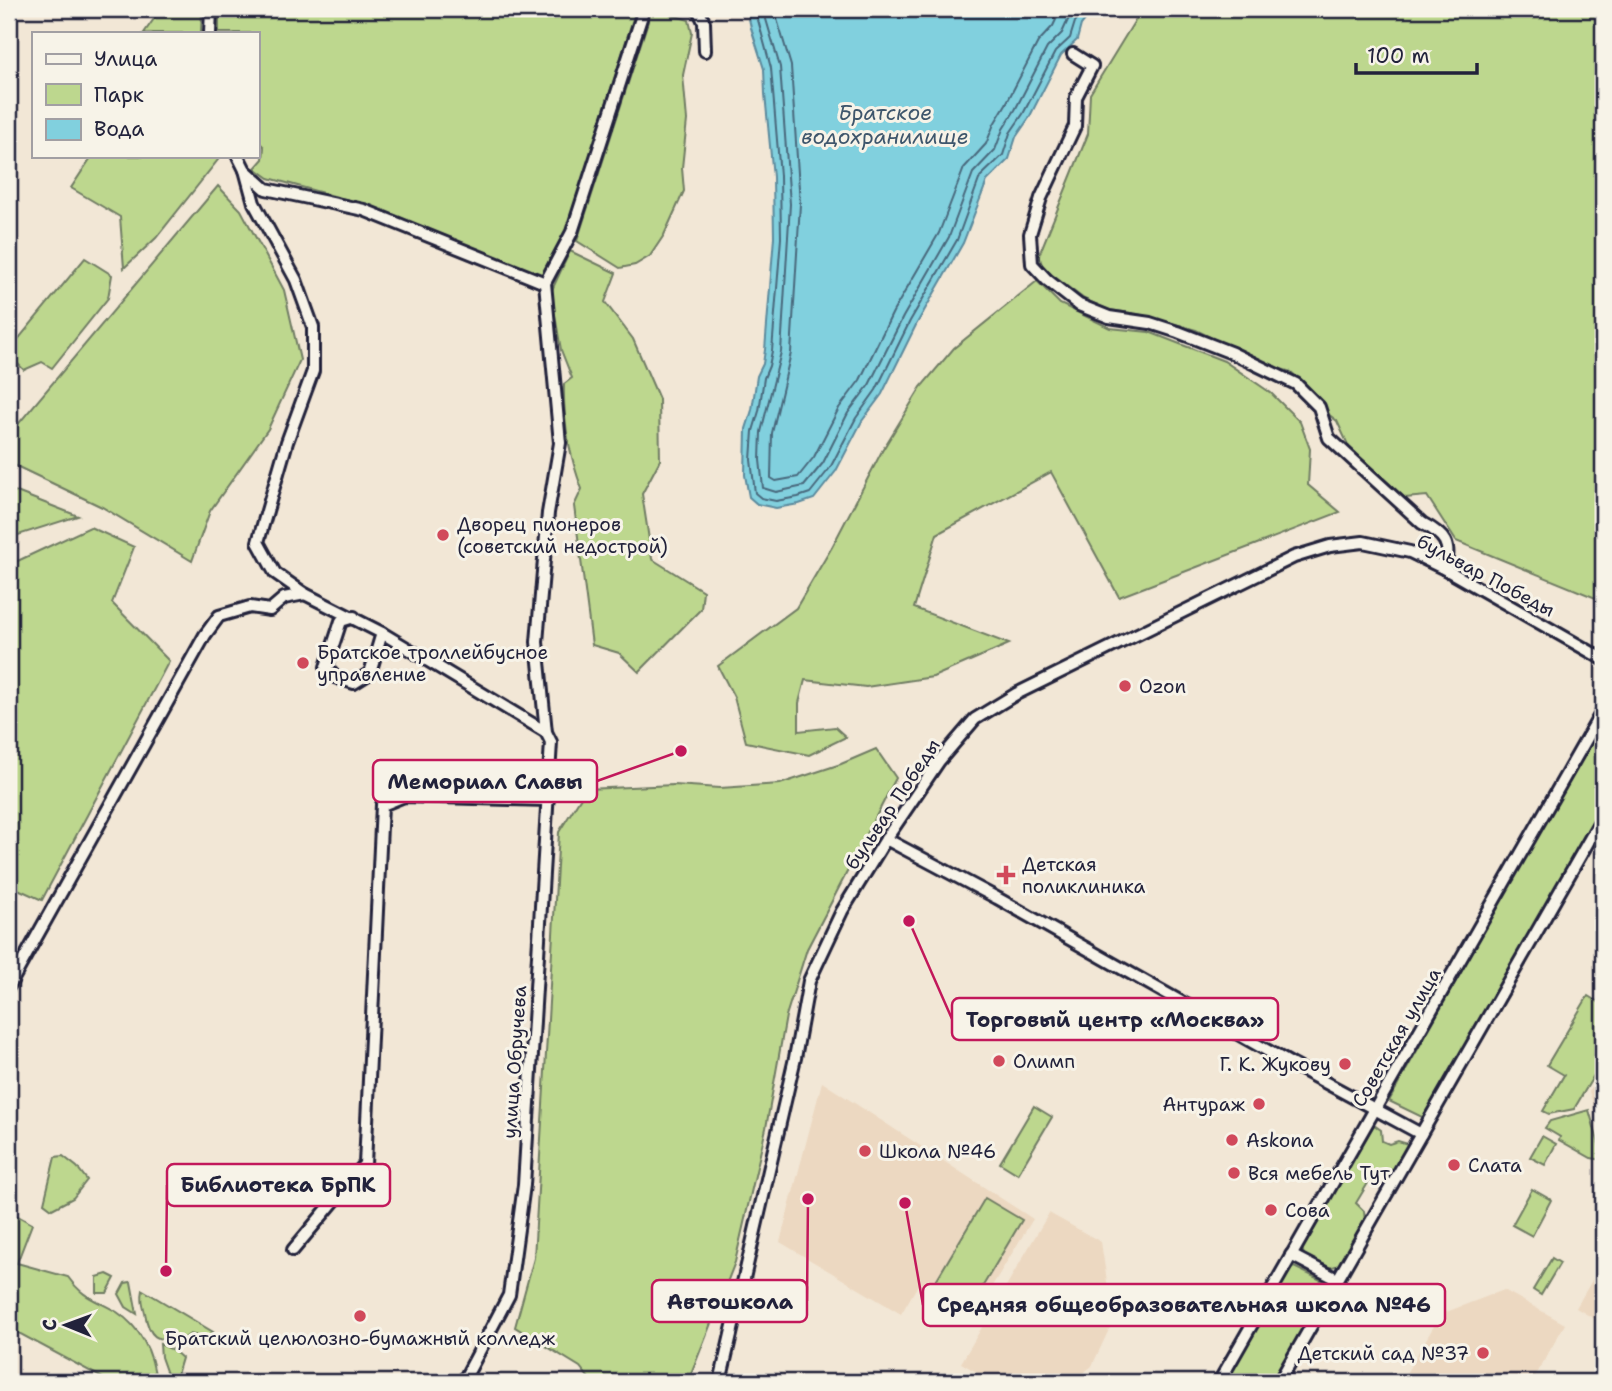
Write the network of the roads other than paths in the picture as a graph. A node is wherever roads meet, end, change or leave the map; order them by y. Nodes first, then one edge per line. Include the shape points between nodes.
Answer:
1 (211, 9) edge
2 (644, 9) edge
3 (698, 9) edge
4 (210, 32) edge
5 (705, 51) dead end
6 (1073, 54) dead end
7 (239, 158) edge
8 (245, 170) junction
9 (545, 283) junction
10 (1446, 569) junction
11 (305, 594) junction
12 (354, 617) junction
13 (382, 633) junction
14 (1603, 659) edge
15 (1603, 710) edge
16 (1599, 727) edge
17 (546, 732) junction
18 (548, 800) junction
19 (1603, 816) edge
20 (886, 839) junction
21 (9, 986) edge
22 (1375, 1110) junction
23 (1421, 1134) junction
24 (293, 1250) dead end
25 (1291, 1255) junction
26 (1337, 1279) junction
27 (463, 1382) edge
28 (720, 1382) edge
29 (1219, 1382) edge
30 (1279, 1382) edge

1 - 4 street
2 - 9 street via 572,232
3 - 5 street via 704,22
6 - 10 street via 1091,66 1076,97 1075,126 1041,198 1030,234 1032,264 1079,305 1109,317 1178,332 1296,384 1319,407 1329,438 1422,523 1436,530 1448,545
7 - 8 street
8 - 9 street via 266,189 364,210
8 - 11 street via 254,203 296,280 313,327 313,371 258,542 275,573
9 - 17 street, улица Обручева via 560,443 548,513 537,642
10 - 14 street, бульвар Победы
10 - 20 street, бульвар Победы via 1410,552 1363,542 1330,546 1284,562 1016,694 975,719 939,761
11 - 12 street
11 - 21 street via 284,598 270,610 250,607 219,616
12 - 13 street
12 - 13 street via 341,621 332,645 326,667 335,677 354,683 370,673
13 - 17 street
15 - 16 street, Советская улица
16 - 22 street, Советская улица
17 - 18 street, улица Обручева via 551,742
18 - 24 street via 404,796 382,805 365,1164
18 - 27 street, улица Обручева via 524,1185 509,1296
19 - 23 street
20 - 22 street
20 - 28 street, бульвар Победы via 842,911 809,981
22 - 23 street
22 - 25 street, Советская улица
23 - 26 street
25 - 26 street
25 - 29 street, Советская улица
26 - 30 street

